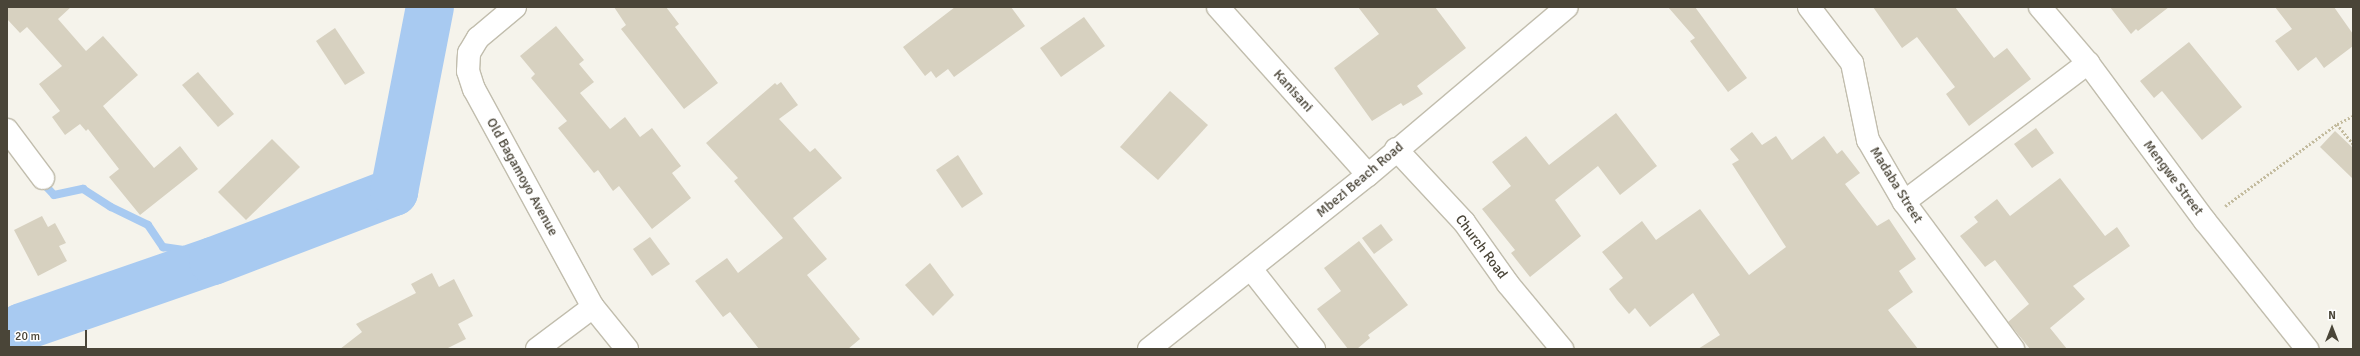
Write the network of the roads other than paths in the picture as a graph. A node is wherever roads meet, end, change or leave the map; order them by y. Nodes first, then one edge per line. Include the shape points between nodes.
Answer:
1 (515, 7) edge
2 (1218, 7) edge
3 (1567, 7) edge
4 (1809, 7) edge
5 (2040, 7) edge
6 (2088, 63) junction
7 (7, 130) edge
8 (1396, 149) junction
9 (1368, 175) junction
10 (43, 178) dead end
11 (1904, 202) junction
12 (1251, 269) junction
13 (593, 307) junction
14 (537, 349) edge
15 (627, 349) edge
16 (1149, 349) edge
17 (1314, 349) edge
18 (1562, 349) edge
19 (2013, 349) edge
20 (2307, 349) edge

1 - 13 street, Old Bagamoyo Avenue via 478,38 469,53 468,71 474,89
2 - 9 street, Kanisani
3 - 8 street, Mbezi Beach Road
4 - 11 street, Madaba Street via 1852,63 1868,140
5 - 6 street, Mengwe Street
6 - 11 street
6 - 20 street, Mengwe Street via 2205,221
7 - 10 street
8 - 9 street, Mbezi Beach Road
8 - 18 street, Church Road via 1464,222 1508,284
9 - 12 street, Mbezi Beach Road
11 - 19 street, Madaba Street
12 - 16 street, Mbezi Beach Road
12 - 17 street
13 - 14 street
13 - 15 street, Old Bagamoyo Avenue

